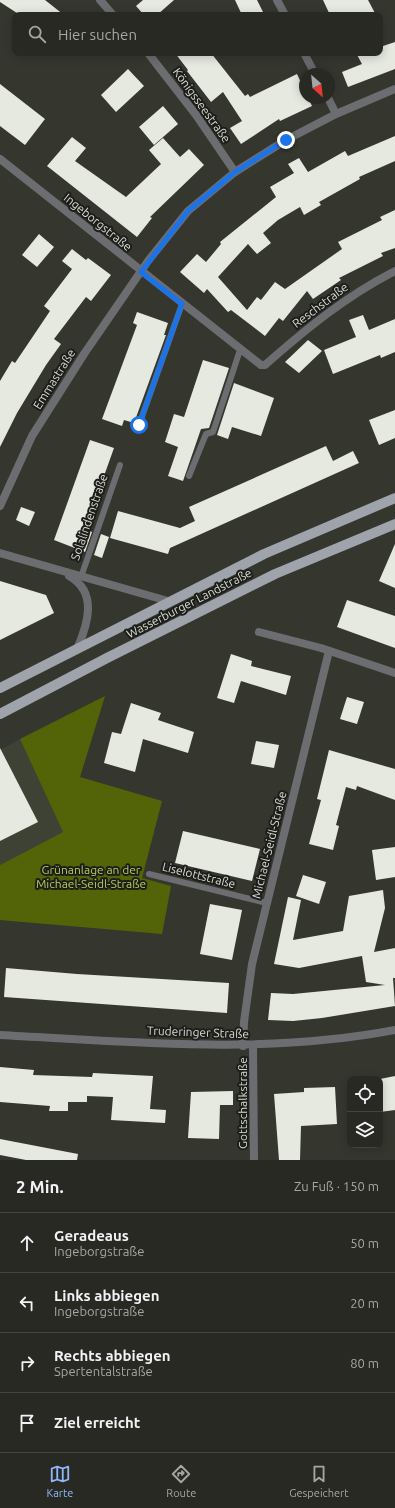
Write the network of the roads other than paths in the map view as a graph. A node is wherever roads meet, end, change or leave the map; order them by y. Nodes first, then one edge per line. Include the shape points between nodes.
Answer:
1 (100, 0) edge
2 (277, 0) edge
3 (110, 12) edge
4 (283, 12) edge
5 (150, 56) edge
6 (306, 56) edge
7 (312, 68) edge
8 (395, 89) edge
9 (331, 104) edge
10 (336, 114) junction
11 (0, 159) edge
12 (235, 172) junction
13 (395, 271) edge
14 (141, 272) junction
15 (182, 304) junction
16 (240, 350) junction
17 (265, 365) joint
18 (139, 425) dead end
19 (120, 465) dead end
20 (189, 476) dead end
21 (395, 498) edge
22 (0, 506) edge
23 (395, 524) edge
24 (0, 553) edge
25 (59, 571) junction
26 (81, 577) junction
27 (168, 601) junction
28 (259, 632) dead end
29 (77, 649) junction
30 (329, 651) junction
31 (395, 673) edge
32 (0, 688) edge
33 (0, 714) edge
34 (149, 874) dead end
35 (267, 903) junction
36 (395, 1030) edge
37 (0, 1035) edge
38 (243, 1046) junction
39 (253, 1046) junction
40 (254, 1160) edge

1 - 3 street
2 - 4 street
5 - 12 street, Königsseestraße via 196,115
6 - 7 street
8 - 10 street, Emmastraße
9 - 10 street
10 - 12 street, Emmastraße via 286,140
11 - 14 street, Ingeborgstraße
12 - 14 street, Emmastraße via 188,211
13 - 17 street, Reschstraße via 333,308
14 - 15 street, Ingeborgstraße
14 - 22 street, Emmastraße via 84,354 32,436
15 - 16 street, Ingeborgstraße
15 - 18 lane
16 - 17 street, Ingeborgstraße via 261,366
16 - 20 lane via 213,432 206,434
19 - 26 lane, Solalindenstraße
21 - 27 main road, Wasserburger Landstraße via 264,554
23 - 33 main road, Wasserburger Landstraße via 275,574
24 - 25 street, Solalindenstraße
25 - 26 street, Solalindenstraße
25 - 29 street, Solalindenstraße via 74,579 88,599 88,616
26 - 27 street, Solalindenstraße
27 - 29 main road, Wasserburger Landstraße
28 - 30 street
29 - 32 main road, Wasserburger Landstraße
30 - 31 street
30 - 35 street, Michael-Seidl-Straße
34 - 35 lane, Liselottstraße
35 - 38 street, Michael-Seidl-Straße via 252,964
36 - 39 street, Truderinger Straße via 318,1041
37 - 38 street, Truderinger Straße
38 - 39 street, Truderinger Straße
39 - 40 street, Gottschalkstraße

